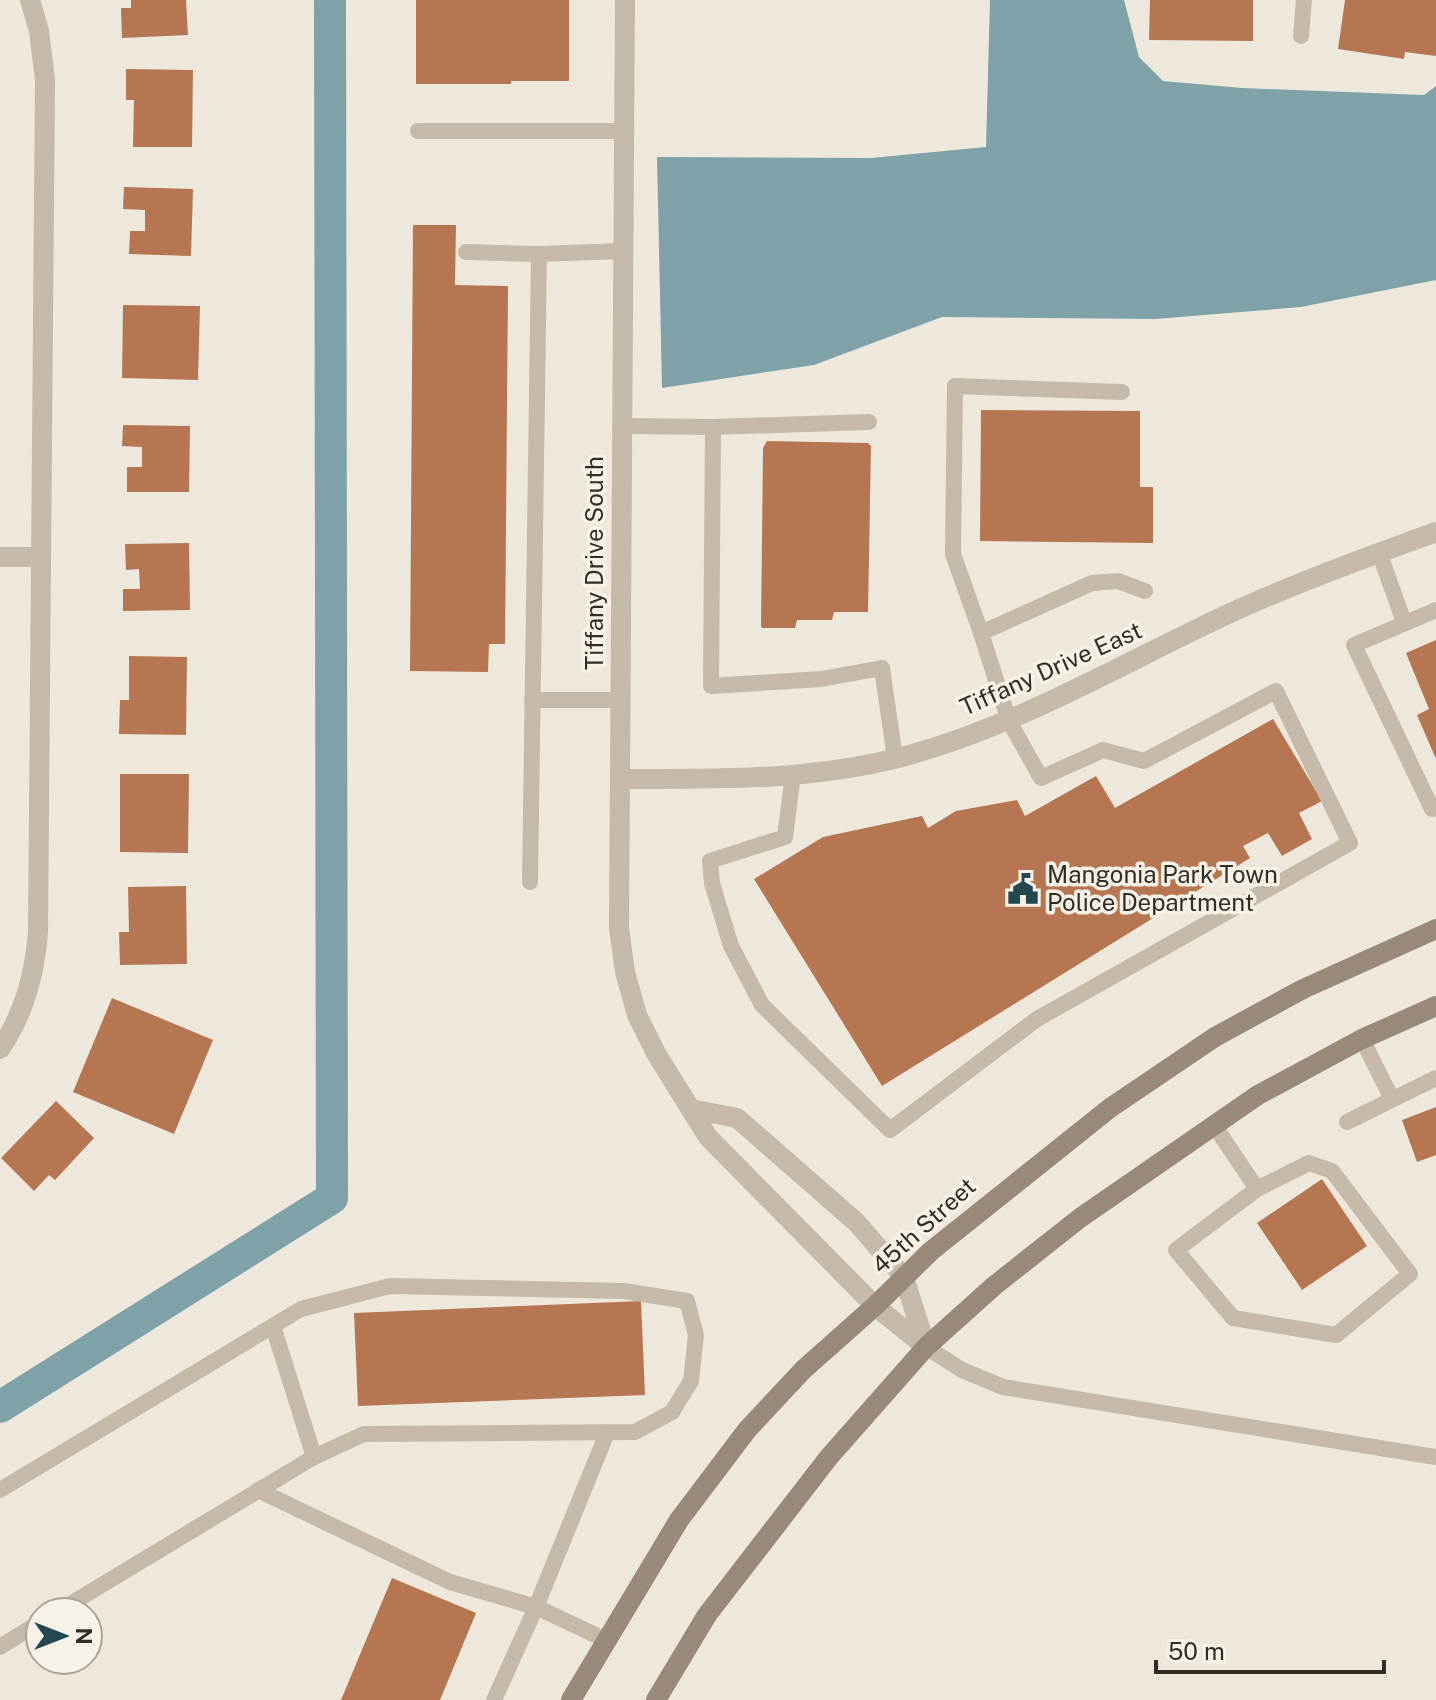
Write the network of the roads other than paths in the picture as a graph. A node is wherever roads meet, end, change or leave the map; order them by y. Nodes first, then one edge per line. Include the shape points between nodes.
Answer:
1 (30, 0) edge
2 (625, 0) edge
3 (1304, 0) edge
4 (1301, 36) dead end
5 (418, 131) dead end
6 (624, 131) junction
7 (623, 251) junction
8 (466, 252) dead end
9 (539, 254) junction
10 (1122, 392) dead end
11 (869, 422) dead end
12 (622, 426) junction
13 (713, 427) junction
14 (1436, 532) edge
15 (1379, 552) junction
16 (0, 557) edge
17 (41, 557) junction
18 (1145, 591) dead end
19 (1436, 610) edge
20 (1404, 622) junction
21 (981, 633) junction
22 (532, 700) junction
23 (620, 700) junction
24 (1009, 721) junction
25 (895, 758) junction
26 (793, 775) junction
27 (620, 779) junction
28 (1436, 808) edge
29 (530, 882) dead end
30 (1436, 929) edge
31 (1436, 1006) edge
32 (1362, 1039) junction
33 (0, 1049) edge
34 (1436, 1078) edge
35 (1392, 1099) junction
36 (691, 1109) junction
37 (1347, 1122) dead end
38 (1214, 1125) junction
39 (1257, 1189) junction
40 (904, 1277) junction
41 (875, 1306) junction
42 (273, 1326) junction
43 (926, 1347) junction
44 (607, 1433) junction
45 (314, 1457) junction
46 (1436, 1457) edge
47 (0, 1490) edge
48 (258, 1490) junction
49 (83, 1596) edge
50 (536, 1607) junction
51 (24, 1632) edge
52 (606, 1640) junction
53 (0, 1647) edge
54 (494, 1700) edge
55 (571, 1700) edge
56 (656, 1700) edge

1 - 17 street via 45,80
2 - 6 street, Tiffany Drive South
3 - 4 lane
5 - 6 lane
6 - 7 street, Tiffany Drive South
7 - 9 lane
7 - 12 street, Tiffany Drive South
8 - 9 lane
9 - 22 lane
10 - 21 lane via 955,386 953,554
11 - 13 lane
12 - 13 lane
12 - 23 street, Tiffany Drive South
13 - 25 lane via 711,686 821,679 882,668
14 - 15 street, Tiffany Drive East
15 - 20 lane
15 - 24 street, Tiffany Drive East via 1238,610
16 - 17 street
17 - 33 street via 36,956 25,1002
18 - 21 lane via 1118,581 1092,583
19 - 20 lane
20 - 28 lane via 1354,645 1432,809
21 - 24 lane
22 - 23 lane
22 - 29 lane
23 - 27 street, Tiffany Drive South
24 - 25 street, Tiffany Drive East
24 - 26 lane via 1041,778 1103,750 1144,761 1276,691 1350,843 1037,1019 890,1130 762,1005 731,946 712,883 710,861 785,837
25 - 26 street, Tiffany Drive East
26 - 27 street, Tiffany Drive East
27 - 36 street, Tiffany Drive South via 619,928 625,972 646,1035
30 - 40 main road, 45th Street via 1303,989 1215,1037 1110,1108
31 - 32 main road
32 - 35 lane
32 - 38 main road
34 - 35 lane
35 - 37 lane
36 - 40 street via 737,1118 856,1222
36 - 41 street, Tiffany Drive South via 708,1137
38 - 39 lane
38 - 43 main road via 1080,1218
39 - 39 lane via 1176,1250 1233,1318 1336,1335 1410,1274 1332,1171 1309,1163
40 - 41 main road, 45th Street
40 - 43 street
41 - 43 street, Tiffany Drive South
41 - 52 main road, 45th Street via 804,1369 747,1430 679,1520
42 - 44 lane via 301,1309 390,1286 624,1291 687,1301 696,1335 691,1381 672,1412 635,1432
42 - 45 lane
42 - 47 lane
43 - 46 lane via 1003,1387
43 - 56 main road via 766,1537 707,1615
44 - 45 lane via 364,1434
44 - 50 lane
45 - 48 lane
48 - 49 lane
48 - 50 lane via 450,1582
50 - 52 lane
50 - 54 lane
51 - 53 lane
52 - 55 main road, 45th Street

